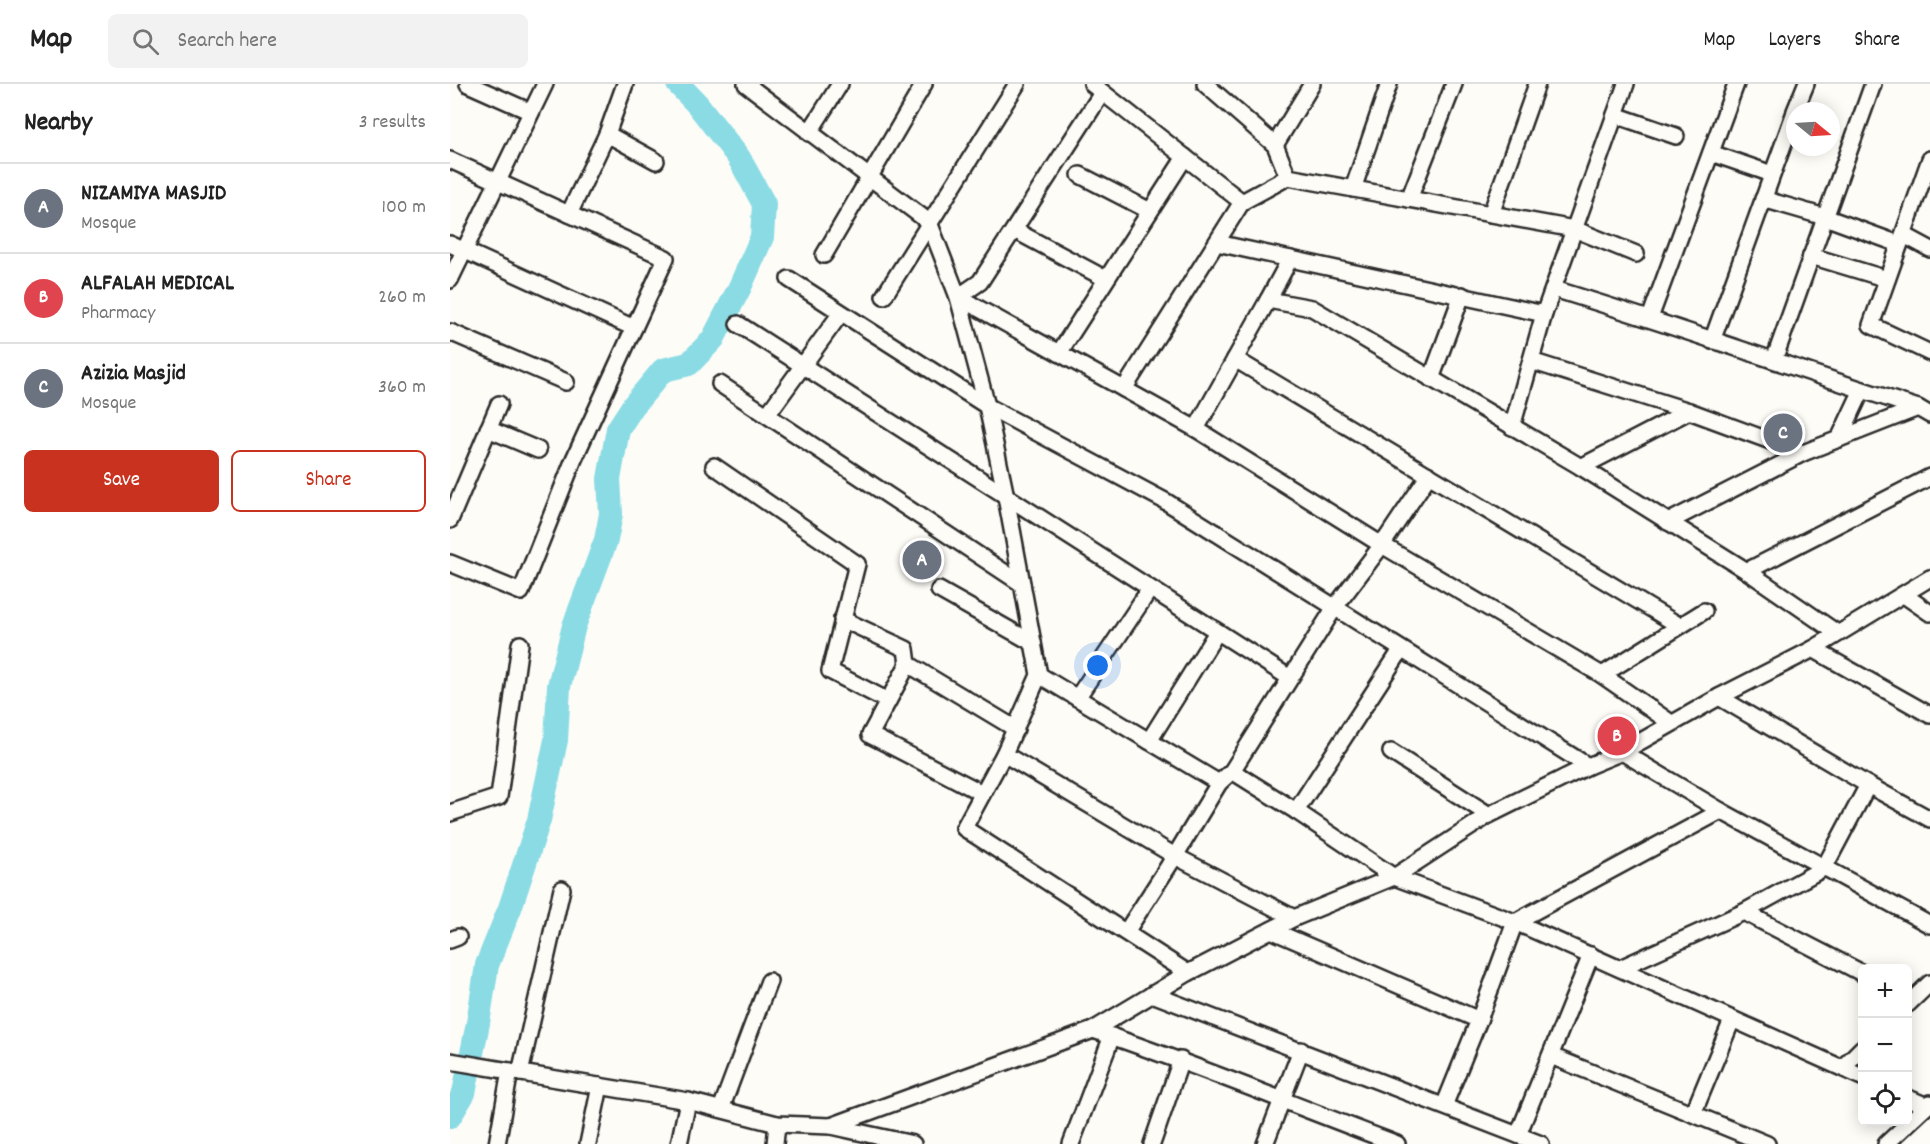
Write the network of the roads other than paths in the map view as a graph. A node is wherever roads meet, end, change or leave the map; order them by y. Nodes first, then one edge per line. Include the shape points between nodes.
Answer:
1 (468, 84) edge
2 (544, 84) edge
3 (625, 84) edge
4 (840, 84) edge
5 (924, 84) edge
6 (1017, 84) edge
7 (1205, 84) edge
8 (1312, 84) edge
9 (1389, 84) edge
10 (1454, 84) edge
11 (1537, 84) edge
12 (1626, 84) edge
13 (1736, 84) edge
14 (1806, 84) edge
15 (1873, 84) edge
16 (753, 87) edge
17 (1097, 88) edge
18 (1799, 102) edge
19 (531, 112) junction
20 (1615, 115) junction
21 (809, 133) junction
22 (607, 134) junction
23 (1676, 136) dead end
24 (1786, 136) edge
25 (1275, 145) junction
26 (1711, 153) junction
27 (1185, 157) junction
28 (1930, 159) edge
29 (450, 160) edge
30 (656, 161) dead end
31 (1772, 174) junction
32 (1080, 175) dead end
33 (868, 177) junction
34 (1288, 177) junction
35 (496, 181) junction
36 (1353, 189) junction
37 (1409, 199) junction
38 (1763, 199) junction
39 (1242, 201) junction
40 (1150, 212) junction
41 (569, 214) junction
42 (1491, 214) junction
43 (1825, 217) junction
44 (929, 222) junction
45 (1574, 229) junction
46 (1014, 230) junction
47 (1901, 240) junction
48 (1217, 243) junction
49 (457, 246) edge
50 (1930, 249) edge
51 (1636, 254) dead end
52 (824, 255) dead end
53 (1811, 256) junction
54 (1290, 259) junction
55 (789, 279) dead end
56 (1106, 279) junction
57 (1887, 279) junction
58 (450, 280) edge
59 (1554, 289) junction
60 (1462, 295) junction
61 (884, 296) dead end
62 (958, 297) junction
63 (1268, 300) junction
64 (841, 313) junction
65 (1544, 314) junction
66 (1650, 318) junction
67 (738, 324) dead end
68 (634, 328) junction
69 (450, 332) edge
70 (1712, 341) junction
71 (1059, 353) junction
72 (1930, 353) edge
73 (1235, 359) junction
74 (1531, 360) junction
75 (1774, 360) junction
76 (803, 366) junction
77 (1431, 379) junction
78 (566, 382) dead end
79 (720, 384) dead end
80 (1124, 389) junction
81 (1862, 390) junction
82 (499, 404) dead end
83 (987, 406) junction
84 (1689, 411) junction
85 (1924, 412) edge
86 (767, 415) junction
87 (1512, 427) junction
88 (488, 429) junction
89 (1196, 429) junction
90 (1839, 439) junction
91 (538, 450) dead end
92 (1803, 453) junction
93 (714, 466) dead end
94 (1581, 467) junction
95 (1429, 475) junction
96 (1930, 477) edge
97 (1006, 497) junction
98 (450, 520) edge
99 (1668, 522) junction
100 (1382, 544) junction
101 (450, 563) edge
102 (1747, 571) junction
103 (1930, 578) edge
104 (1022, 584) junction
105 (1150, 589) junction
106 (939, 590) dead end
107 (1904, 595) junction
108 (1335, 607) junction
109 (1704, 611) dead end
110 (1930, 613) edge
111 (842, 619) junction
112 (1680, 626) junction
113 (1217, 632) junction
114 (1837, 633) junction
115 (1033, 643) junction
116 (520, 644) dead end
117 (1813, 649) junction
118 (1401, 650) junction
119 (908, 664) junction
120 (1039, 675) junction
121 (1602, 675) junction
122 (1290, 678) junction
123 (1719, 697) junction
124 (1077, 698) junction
125 (888, 701) junction
126 (1930, 715) edge
127 (1671, 723) junction
128 (1016, 729) junction
129 (1149, 741) junction
130 (1391, 752) dead end
131 (1622, 752) junction
132 (1004, 754) junction
133 (1588, 766) junction
134 (1232, 771) junction
135 (1219, 783) junction
136 (1868, 785) junction
137 (982, 793) junction
138 (451, 811) edge
139 (1296, 811) junction
140 (1721, 811) junction
141 (1489, 815) junction
142 (1930, 819) edge
143 (1175, 856) junction
144 (1824, 868) junction
145 (1394, 877) junction
146 (562, 889) dead end
147 (1744, 912) junction
148 (1294, 918) junction
149 (1515, 922) junction
150 (1930, 925) edge
151 (1271, 930) junction
152 (1126, 932) junction
153 (1591, 955) junction
154 (1620, 968) junction
155 (1858, 970) edge
156 (1188, 973) junction
157 (770, 981) dead end
158 (1930, 983) edge
159 (1152, 994) junction
160 (1912, 998) edge
161 (1479, 1020) junction
162 (1732, 1020) junction
163 (1093, 1030) junction
164 (1112, 1036) junction
165 (1301, 1050) junction
166 (1858, 1053) edge
167 (1551, 1056) junction
168 (1181, 1060) junction
169 (450, 1061) edge
170 (1842, 1068) junction
171 (515, 1072) junction
172 (1858, 1075) edge
173 (600, 1086) junction
174 (1912, 1099) edge
175 (688, 1101) junction
176 (1281, 1101) junction
177 (1928, 1105) edge
178 (1444, 1106) junction
179 (721, 1109) junction
180 (1693, 1114) junction
181 (777, 1124) junction
182 (831, 1126) junction
183 (1518, 1135) junction
184 (497, 1144) edge
185 (588, 1144) edge
186 (679, 1144) edge
187 (776, 1144) edge
188 (914, 1144) edge
189 (1071, 1144) edge
190 (1152, 1144) edge
191 (1266, 1144) edge
192 (1396, 1144) edge
193 (1542, 1144) edge
194 (1767, 1144) edge
195 (1886, 1144) edge

1 - 19 street
2 - 19 street
3 - 22 street
4 - 21 street
5 - 33 street
6 - 44 street
7 - 25 street
8 - 25 street
9 - 36 street
10 - 37 street
11 - 42 street
12 - 20 street
13 - 26 street
14 - 18 street
15 - 43 street
16 - 21 street
17 - 27 street
17 - 46 street
19 - 35 street
20 - 23 street
20 - 45 street
21 - 33 street
22 - 30 street
22 - 41 street
24 - 31 street
25 - 34 street
26 - 31 street
26 - 66 street
27 - 39 street
27 - 40 street
28 - 47 street
29 - 35 street
31 - 38 street
32 - 40 street
33 - 44 street
33 - 52 street
34 - 36 street
34 - 39 street
35 - 41 street
35 - 49 street
36 - 37 street
37 - 42 street
38 - 43 street
38 - 70 street
39 - 48 street
40 - 56 street
41 - 68 street via 666,258
42 - 45 street
43 - 47 street
43 - 53 street
44 - 61 street
44 - 62 street
45 - 51 street
45 - 59 street
46 - 56 street
46 - 62 street via 980,282
47 - 50 street
47 - 57 street
48 - 54 street
48 - 80 street
49 - 58 street
49 - 68 street
53 - 57 street
53 - 75 street
54 - 60 street
54 - 63 street
55 - 64 street
56 - 71 street
57 - 72 street via 1871,325
59 - 65 street
59 - 66 street
60 - 65 street
60 - 77 street
62 - 71 street
62 - 83 street
63 - 73 street
63 - 77 street via 1312,308
64 - 76 street
64 - 83 street
65 - 74 street
66 - 70 street
67 - 76 street
68 - 101 street via 574,459 521,592
69 - 78 street
70 - 75 street
71 - 80 street
73 - 89 street
73 - 95 street
74 - 84 street
74 - 87 street
75 - 81 street
76 - 86 street
76 - 97 street
77 - 87 street
79 - 86 street
80 - 89 street
81 - 85 street
81 - 90 street
82 - 88 street
83 - 97 street
83 - 108 street via 1165,501
84 - 92 street
84 - 94 street
85 - 90 street
86 - 104 street
87 - 94 street
88 - 91 street
88 - 98 street
89 - 100 street
90 - 92 street
92 - 99 street
93 - 111 street via 857,564
94 - 99 street
95 - 100 street
95 - 112 street
96 - 102 street
97 - 104 street
97 - 105 street
99 - 102 street
100 - 108 street
100 - 121 street
102 - 114 street
103 - 107 street
104 - 115 street
105 - 113 street
105 - 124 street
106 - 115 street
107 - 110 street
107 - 114 street
108 - 118 street
108 - 122 street
109 - 112 street
111 - 119 street via 906,649
111 - 125 street via 830,670
112 - 121 street
113 - 122 street
113 - 129 street
114 - 117 street
115 - 120 street
116 - 138 street via 500,797
117 - 123 street
117 - 126 street
118 - 133 street
118 - 139 street
119 - 125 street
119 - 128 street
120 - 124 street
120 - 128 street
121 - 127 street
122 - 134 street
123 - 127 street
123 - 136 street
124 - 129 street
125 - 137 street via 870,735
127 - 131 street
128 - 132 street
129 - 135 street
130 - 141 street
131 - 133 street
131 - 140 street
132 - 137 street
132 - 143 street
133 - 141 street
134 - 135 street
134 - 139 street
135 - 143 street
136 - 142 street
136 - 144 street
137 - 152 street via 964,828
139 - 145 street
140 - 144 street
140 - 149 street
141 - 145 street
143 - 148 street
143 - 152 street
144 - 147 street
144 - 150 street
145 - 148 street
145 - 149 street
146 - 171 street
147 - 154 street
147 - 155 street
148 - 151 street
149 - 153 street
149 - 161 street
151 - 156 street
151 - 161 street
152 - 156 street
153 - 154 street
153 - 167 street
154 - 162 street
156 - 159 street
157 - 179 street
158 - 160 street
159 - 163 street
159 - 165 street
161 - 178 street
162 - 170 street
162 - 180 street
163 - 164 street
163 - 182 street
164 - 168 street
164 - 189 street
165 - 176 street
165 - 178 street
166 - 170 street
167 - 180 street
167 - 183 street
168 - 176 street
168 - 190 street
169 - 171 street
170 - 172 street
171 - 173 street
171 - 184 street
173 - 175 street
173 - 185 street
174 - 177 street
175 - 179 street
175 - 186 street
176 - 191 street
176 - 192 street
177 - 195 street
178 - 183 street
179 - 181 street
180 - 194 street
181 - 182 street
181 - 187 street
182 - 188 street
183 - 193 street

